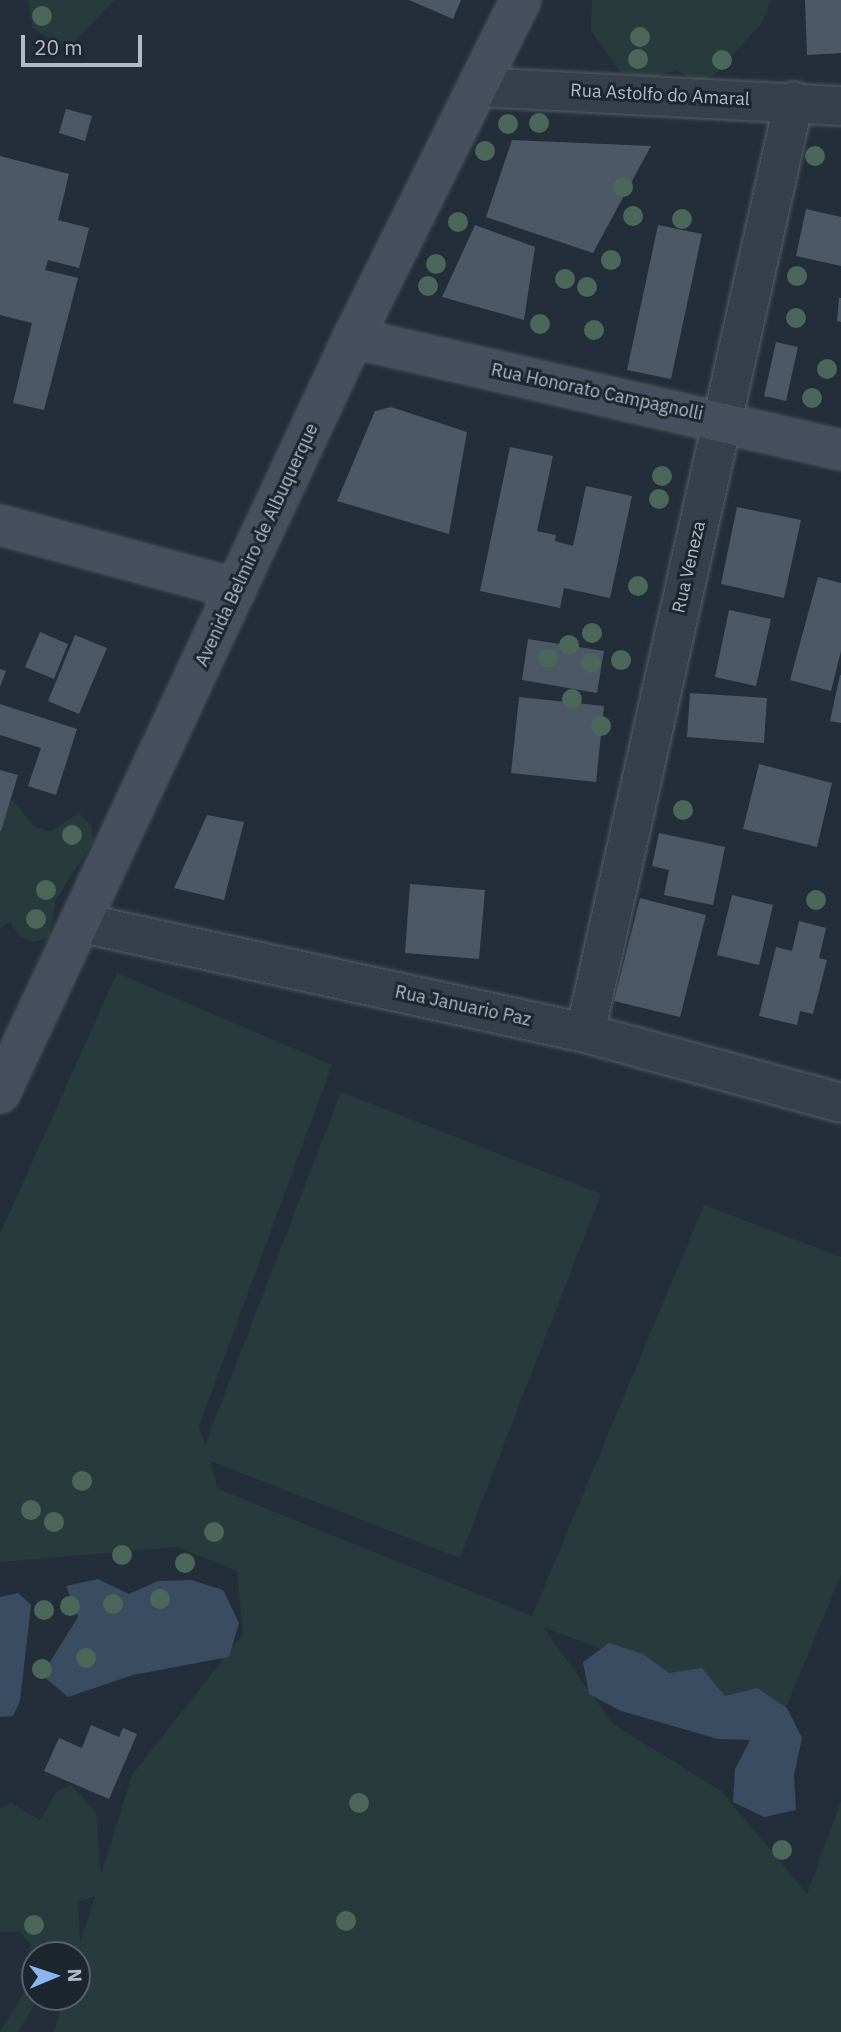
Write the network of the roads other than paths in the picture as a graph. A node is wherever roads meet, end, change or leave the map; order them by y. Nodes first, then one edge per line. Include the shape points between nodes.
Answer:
1 (521, 0) edge
2 (478, 87) junction
3 (794, 101) junction
4 (841, 106) edge
5 (353, 338) junction
6 (722, 419) junction
7 (841, 450) edge
8 (0, 525) edge
9 (237, 589) junction
10 (82, 923) junction
11 (585, 1033) junction
12 (0, 1093) edge
13 (841, 1103) edge

1 - 2 main road, Avenida Belmiro de Albuquerque
2 - 3 street, Rua Astolfo do Amaral
2 - 5 main road, Avenida Belmiro de Albuquerque
3 - 4 street, Rua Astolfo do Amaral
3 - 6 street, Rua Veneza
5 - 6 main road, Rua Honorato Campagnolli
5 - 9 main road, Avenida Belmiro de Albuquerque
6 - 7 main road, Rua Honorato Campagnolli
6 - 11 street, Rua Veneza
8 - 9 main road
9 - 10 main road, Avenida Belmiro de Albuquerque
10 - 11 street, Rua Januario Paz
10 - 12 main road, Avenida Belmiro de Albuquerque
11 - 13 street, Rua Januario Paz

